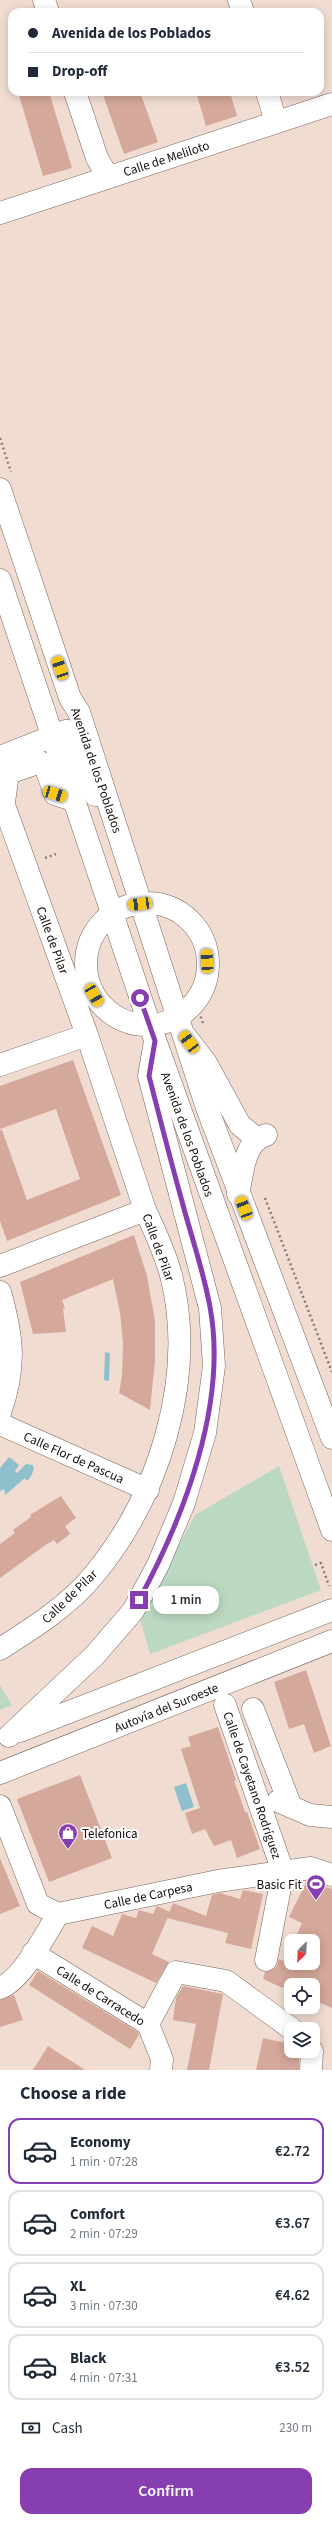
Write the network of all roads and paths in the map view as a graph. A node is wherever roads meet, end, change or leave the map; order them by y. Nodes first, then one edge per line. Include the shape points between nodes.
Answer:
1 (76, 96) edge
2 (268, 96) edge
3 (332, 104) edge
4 (276, 122) junction
5 (108, 176) junction
6 (0, 213) edge
7 (0, 489) edge
8 (0, 580) edge
9 (52, 735) junction
10 (0, 757) edge
11 (2, 798) edge
12 (73, 800) junction
13 (131, 870) junction
14 (140, 904) junction
15 (112, 913) junction
16 (179, 1024) junction
17 (152, 1034) junction
18 (87, 1035) junction
19 (0, 1064) edge
20 (238, 1194) junction
21 (264, 1196) dead end
22 (145, 1210) junction
23 (0, 1266) edge
24 (0, 1292) edge
25 (332, 1372) edge
26 (0, 1413) edge
27 (0, 1424) edge
28 (332, 1438) edge
29 (148, 1490) junction
30 (332, 1530) edge
31 (315, 1565) dead end
32 (329, 1586) dead end
33 (332, 1610) edge
34 (332, 1641) edge
35 (0, 1649) edge
36 (225, 1705) dead end
37 (253, 1709) dead end
38 (5, 1737) edge
39 (0, 1773) edge
40 (257, 1792) junction
41 (0, 1806) edge
42 (291, 1807) junction
43 (332, 1818) edge
44 (283, 1872) junction
45 (332, 1875) edge
46 (58, 1914) junction
47 (33, 1953) junction
48 (266, 1960) dead end
49 (0, 1988) edge
50 (284, 2023) edge
51 (148, 2024) junction
52 (312, 2058) edge
53 (161, 2070) edge
54 (311, 2070) edge

1 - 5 main road via 97,158
2 - 4 main road
3 - 4 main road, Calle de Meliloto
4 - 5 main road, Calle de Meliloto
5 - 6 main road, Calle de Meliloto
7 - 13 main road, Avenida de los Poblados via 70,698 79,712
8 - 9 main road, Avenida de los Poblados
9 - 10 main road
9 - 12 main road, Avenida de los Poblados
9 - 13 main road, Avenida de los Poblados via 66,731 77,744 107,830
11 - 12 main road, Calle de Pilar via 8,773 40,762 45,766 55,794
11 - 18 main road, Calle de Pilar
12 - 15 main road, Avenida de los Poblados
13 - 14 main road, Avenida de los Poblados
14 - 15 main road
14 - 16 main road, Avenida de los Poblados
14 - 16 main road via 168,907 185,917 199,932 206,951 208,971 202,991
15 - 17 main road, Avenida de los Poblados
15 - 17 main road via 96,928 88,947 85,966 89,986 99,1003 115,1017
16 - 17 main road
16 - 20 main road, Avenida de los Poblados
16 - 20 main road via 206,1064 240,1125 261,1136 248,1151
17 - 30 main road, Avenida de los Poblados
17 - 38 main road via 149,1076 210,1308 214,1366 205,1433 184,1503 158,1565 133,1612 95,1655
18 - 19 main road
18 - 22 main road, Calle de Pilar
20 - 28 main road, Avenida de los Poblados
21 - 25 path
22 - 23 main road
22 - 29 main road, Calle de Pilar via 171,1275 178,1314 179,1363 168,1427
24 - 26 main road via 11,1346 12,1370
27 - 29 main road, Calle Flor de Pascua
29 - 35 main road, Calle de Pilar via 128,1526 92,1576 37,1626
31 - 32 path via 321,1563
33 - 38 main road
34 - 39 main road, Autovía del Suroeste
36 - 40 main road, Calle de Cayetano Rodríguez
37 - 42 main road
40 - 42 main road
40 - 44 main road, Calle de Cayetano Rodríguez
41 - 46 main road via 38,1904
42 - 43 main road via 310,1815
44 - 45 main road, Calle de Carpesa via 311,1868
44 - 46 main road, Calle de Carpesa via 218,1881
44 - 48 main road, Calle de Cayetano Rodríguez
46 - 47 main road
47 - 49 main road via 10,1985
47 - 51 main road, Calle de Carracedo
50 - 51 main road via 226,1981 176,1972
51 - 53 main road, Calle de Carracedo via 162,2058
52 - 54 main road

